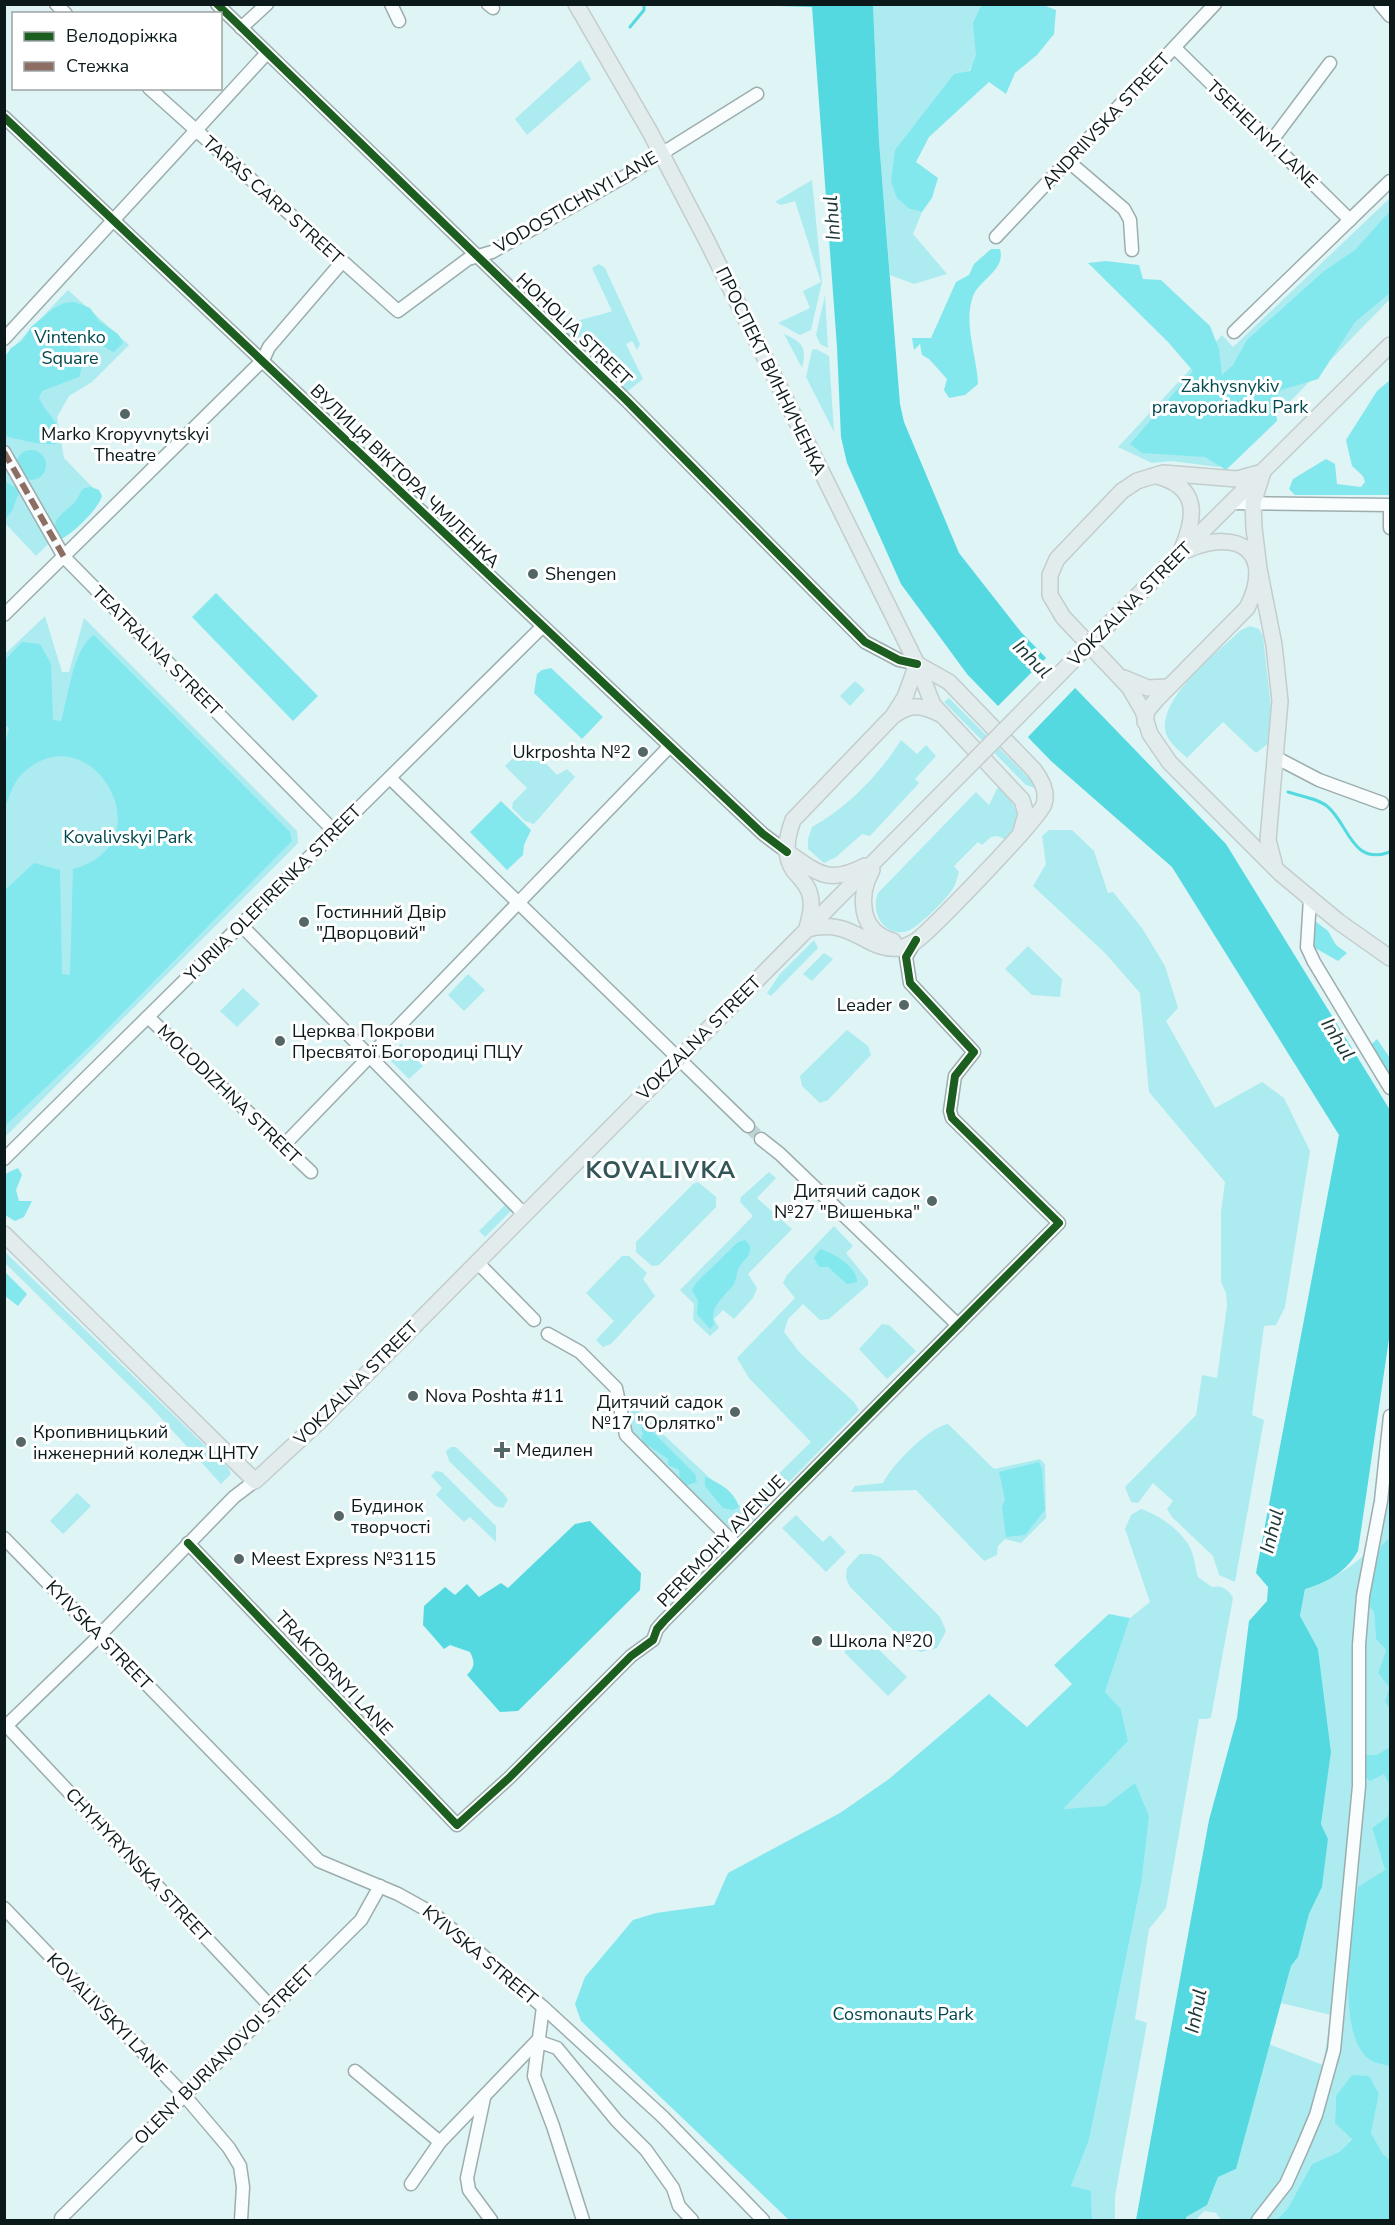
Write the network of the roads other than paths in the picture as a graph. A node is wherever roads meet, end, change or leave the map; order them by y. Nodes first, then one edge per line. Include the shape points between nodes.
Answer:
1 (217, 4) edge
2 (267, 4) edge
3 (391, 4) edge
4 (576, 4) edge
5 (1215, 4) edge
6 (1380, 4) edge
7 (1390, 16) edge
8 (399, 21) dead end
9 (241, 28) junction
10 (1175, 48) junction
11 (267, 53) junction
12 (1330, 63) dead end
13 (151, 90) edge
14 (757, 94) dead end
15 (4, 117) edge
16 (196, 131) junction
17 (1270, 143) junction
18 (661, 153) junction
19 (1068, 161) junction
20 (1390, 181) edge
21 (115, 220) junction
22 (1350, 220) junction
23 (996, 237) dead end
24 (1132, 250) dead end
25 (477, 256) junction
26 (342, 262) junction
27 (398, 311) joint
28 (1234, 332) dead end
29 (4, 339) edge
30 (1390, 345) edge
31 (263, 360) junction
32 (4, 452) edge
33 (1263, 472) junction
34 (1148, 476) junction
35 (1253, 502) junction
36 (1232, 503) junction
37 (1390, 528) edge
38 (1181, 553) junction
39 (64, 557) junction
40 (1259, 569) junction
41 (4, 615) edge
42 (1237, 620) junction
43 (541, 628) junction
44 (1274, 645) junction
45 (916, 664) junction
46 (1119, 674) junction
47 (1167, 687) junction
48 (940, 715) junction
49 (893, 716) junction
50 (1145, 722) junction
51 (669, 747) junction
52 (1275, 757) junction
53 (390, 778) junction
54 (1382, 803) dead end
55 (335, 832) junction
56 (1020, 835) junction
57 (787, 852) junction
58 (877, 860) junction
59 (1281, 873) junction
60 (1310, 899) junction
61 (518, 903) junction
62 (241, 925) junction
63 (807, 929) junction
64 (916, 940) junction
65 (1390, 958) edge
66 (148, 1017) junction
67 (370, 1056) junction
68 (678, 1059) junction
69 (1390, 1088) edge
70 (748, 1126) tunnel mouth
71 (761, 1138) tunnel mouth
72 (283, 1146) junction
73 (4, 1159) edge
74 (311, 1172) dead end
75 (524, 1214) junction
76 (4, 1234) edge
77 (477, 1262) junction
78 (534, 1320) dead end
79 (958, 1326) junction
80 (548, 1334) dead end
81 (1390, 1416) edge
82 (255, 1481) junction
83 (4, 1538) edge
84 (188, 1543) junction
85 (737, 1546) junction
86 (99, 1636) junction
87 (5, 1725) edge
88 (457, 1825) joint
89 (381, 1886) junction
90 (4, 1908) edge
91 (271, 2007) junction
92 (543, 2007) junction
93 (537, 2041) junction
94 (355, 2072) dead end
95 (184, 2095) junction
96 (485, 2097) junction
97 (440, 2142) junction
98 (411, 2184) dead end
99 (61, 2218) dead end
100 (241, 2220) edge
101 (491, 2220) edge
102 (583, 2220) edge
103 (692, 2220) edge
104 (763, 2220) edge
105 (1258, 2220) edge

1 - 9 street, HOHOLIA STREET
2 - 9 street
3 - 8 street
4 - 18 main road, ПРОСПЕКТ ВИННИЧЕНКА
5 - 10 street, ANDRIIVSKA STREET
6 - 7 street
9 - 11 street, HOHOLIA STREET
10 - 17 street, TSEHELNYI LANE
10 - 19 street, ANDRIIVSKA STREET
11 - 16 street
11 - 25 street, HOHOLIA STREET
12 - 17 street
13 - 16 street, TARAS CARP STREET
14 - 18 street, VODOSTICHNYI LANE
15 - 21 street, ВУЛИЦЯ ВІКТОРА ЧМІЛЕНКА
16 - 21 street
16 - 26 street, TARAS CARP STREET
17 - 22 street, TSEHELNYI LANE
18 - 25 street, VODOSTICHNYI LANE via 492,252
18 - 45 main road, ПРОСПЕКТ ВИННИЧЕНКА
19 - 23 street, ANDRIIVSKA STREET
19 - 24 street via 1124,209 1130,220
20 - 22 street
21 - 29 street
21 - 31 street, ВУЛИЦЯ ВІКТОРА ЧМІЛЕНКА
22 - 28 street
25 - 27 street, VODOSTICHNYI LANE
25 - 45 street, HOHOLIA STREET via 684,457 865,642 899,660
26 - 27 street, TARAS CARP STREET
26 - 31 street via 269,347
30 - 33 main road, VOKZALNA STREET
31 - 39 street
31 - 43 street, ВУЛИЦЯ ВІКТОРА ЧМІЛЕНКА
32 - 39 street, TEATRALNA STREET
33 - 34 main road via 1237,479 1163,472
33 - 35 main road
33 - 36 main road, VOKZALNA STREET
34 - 38 main road via 1170,480 1188,496 1193,516
34 - 46 main road via 1122,490 1057,559 1050,574 1050,595 1056,609
35 - 36 street
35 - 37 street via 1390,505
35 - 40 main road
36 - 38 main road, VOKZALNA STREET
38 - 40 main road via 1218,540 1231,542 1250,553
38 - 58 main road, VOKZALNA STREET, bridge
39 - 41 street
39 - 55 street, TEATRALNA STREET
40 - 42 main road via 1252,600
40 - 44 main road
42 - 44 main road via 1250,618 1265,624
42 - 47 main road
43 - 51 street, ВУЛИЦЯ ВІКТОРА ЧМІЛЕНКА
43 - 53 street, YURIIA OLEFIRENKA STREET
44 - 52 main road via 1280,701
45 - 48 main road, ПРОСПЕКТ ВИННИЧЕНКА via 927,695
45 - 49 main road via 905,697
45 - 56 main road via 949,682 1034,770 1044,787 1044,807
46 - 47 main road via 1137,685
46 - 50 main road via 1139,703
47 - 50 main road via 1150,706
48 - 49 main road via 924,706 915,706
48 - 56 main road via 1017,793 1026,814
49 - 57 main road via 799,812 788,835
50 - 59 main road via 1170,763
51 - 57 street, ВУЛИЦЯ ВІКТОРА ЧМІЛЕНКА
51 - 61 street
52 - 54 street via 1319,780
52 - 59 main road via 1268,840
53 - 55 street, YURIIA OLEFIRENKA STREET
53 - 61 street
55 - 62 street, YURIIA OLEFIRENKA STREET
56 - 64 main road
57 - 58 main road via 811,870 832,876
57 - 63 main road via 810,896
58 - 63 main road, VOKZALNA STREET
58 - 64 main road via 864,892 863,911 867,920 888,939
59 - 60 main road
60 - 65 main road
60 - 69 street via 1307,947
61 - 67 street
61 - 68 street
62 - 66 street, YURIIA OLEFIRENKA STREET
62 - 67 street
63 - 64 main road via 838,926 881,945 898,948
63 - 68 main road, VOKZALNA STREET
64 - 79 street, PEREMOHY AVENUE via 906,957 910,983 974,1052 955,1076 952,1118 1059,1223
66 - 72 street, MOLODIZHNA STREET
66 - 73 street, YURIIA OLEFIRENKA STREET
67 - 72 street
67 - 75 street
68 - 70 street
68 - 75 main road, VOKZALNA STREET
71 - 79 street
72 - 74 street, MOLODIZHNA STREET
75 - 77 main road, VOKZALNA STREET
76 - 82 main road
77 - 78 street
77 - 82 main road, VOKZALNA STREET
79 - 85 street, PEREMOHY AVENUE
80 - 85 street via 580,1352 616,1388 626,1435
81 - 105 street via 1381,1501 1363,1596 1359,1786 1334,2050 1304,2146 1286,2184
82 - 84 street, VOKZALNA STREET
83 - 86 street, KYIVSKA STREET
84 - 86 street, VOKZALNA STREET
84 - 88 street, TRAKTORNYI LANE
85 - 88 street, PEREMOHY AVENUE via 657,1629 653,1640 631,1656
86 - 87 street, VOKZALNA STREET
86 - 89 street, KYIVSKA STREET via 319,1861
87 - 91 street, CHYHYRYNSKA STREET
89 - 91 street, OLENY BURIANOVOI STREET via 361,1920
89 - 92 street, KYIVSKA STREET via 434,1914
90 - 95 street, KOVALIVSKYI LANE
91 - 95 street, OLENY BURIANOVOI STREET
92 - 93 street
92 - 104 street, KYIVSKA STREET via 690,2143
93 - 96 street
93 - 102 street via 534,2076
93 - 103 street via 557,2048 646,2151
94 - 97 street
95 - 99 street, OLENY BURIANOVOI STREET
95 - 100 street, KOVALIVSKYI LANE via 240,2166
96 - 97 street
96 - 101 street via 466,2178 469,2190
97 - 98 street

